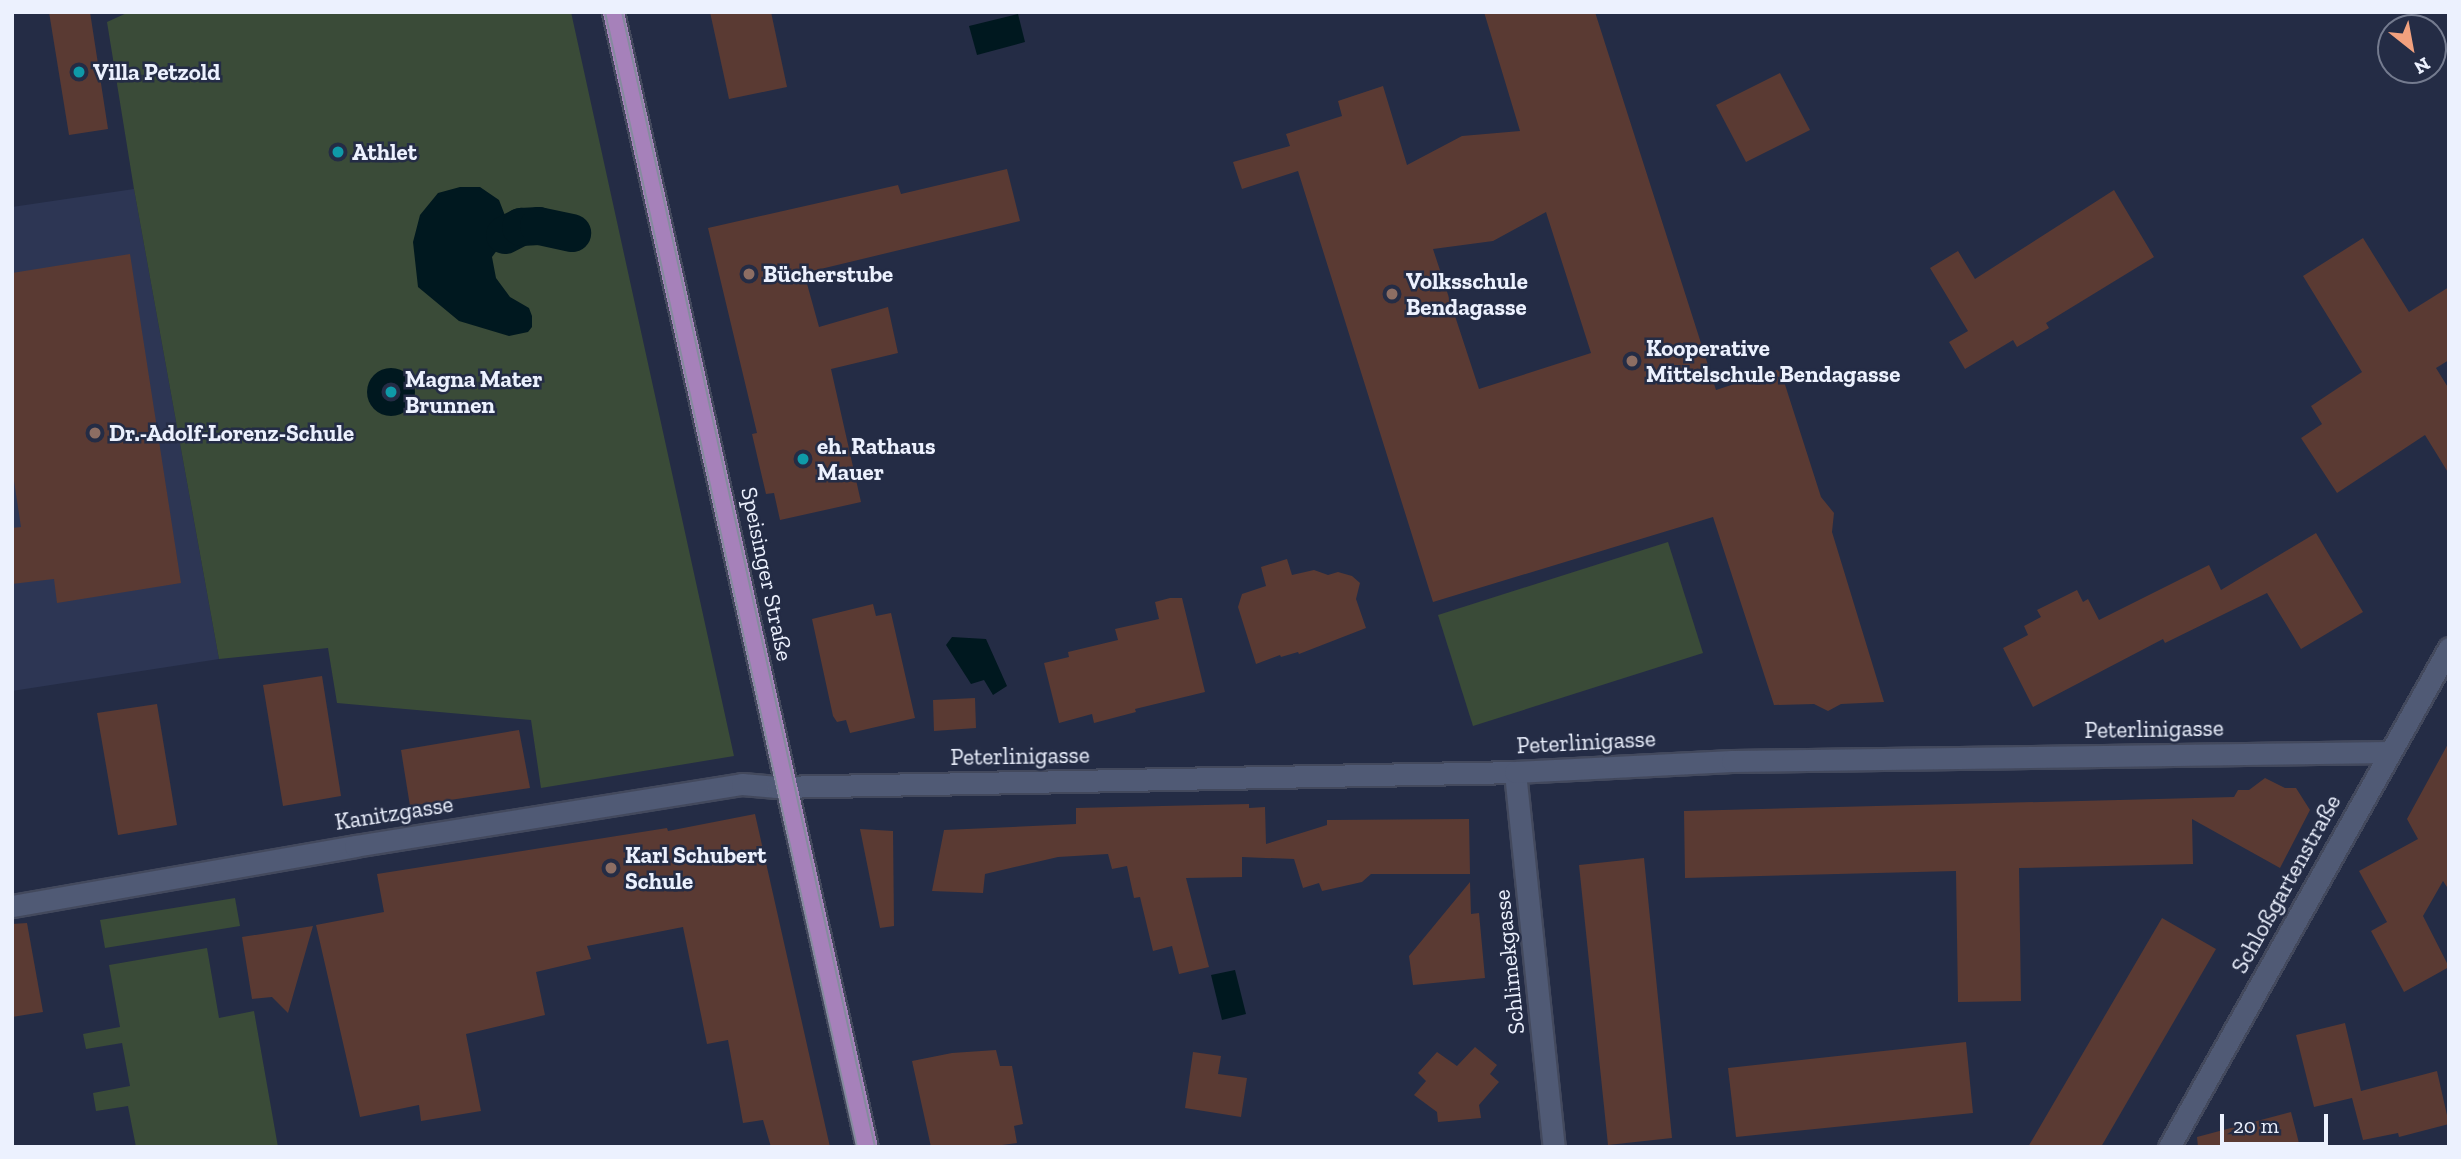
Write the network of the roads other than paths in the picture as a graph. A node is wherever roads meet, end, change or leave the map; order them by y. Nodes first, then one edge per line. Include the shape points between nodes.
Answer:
1 (613, 12) edge
2 (2449, 648) edge
3 (2389, 752) junction
4 (1516, 772) junction
5 (786, 787) junction
6 (12, 906) edge
7 (867, 1147) edge
8 (1554, 1147) edge
9 (2169, 1147) edge

1 - 5 main road, Speisinger Straße
2 - 3 street, Schloßgartenstraße
3 - 4 street, Peterlinigasse via 1732,761
3 - 9 street, Schloßgartenstraße
4 - 5 street, Peterlinigasse
4 - 8 street, Schlimekgasse
5 - 6 street, Kanitzgasse via 742,784
5 - 7 main road, Speisinger Straße

